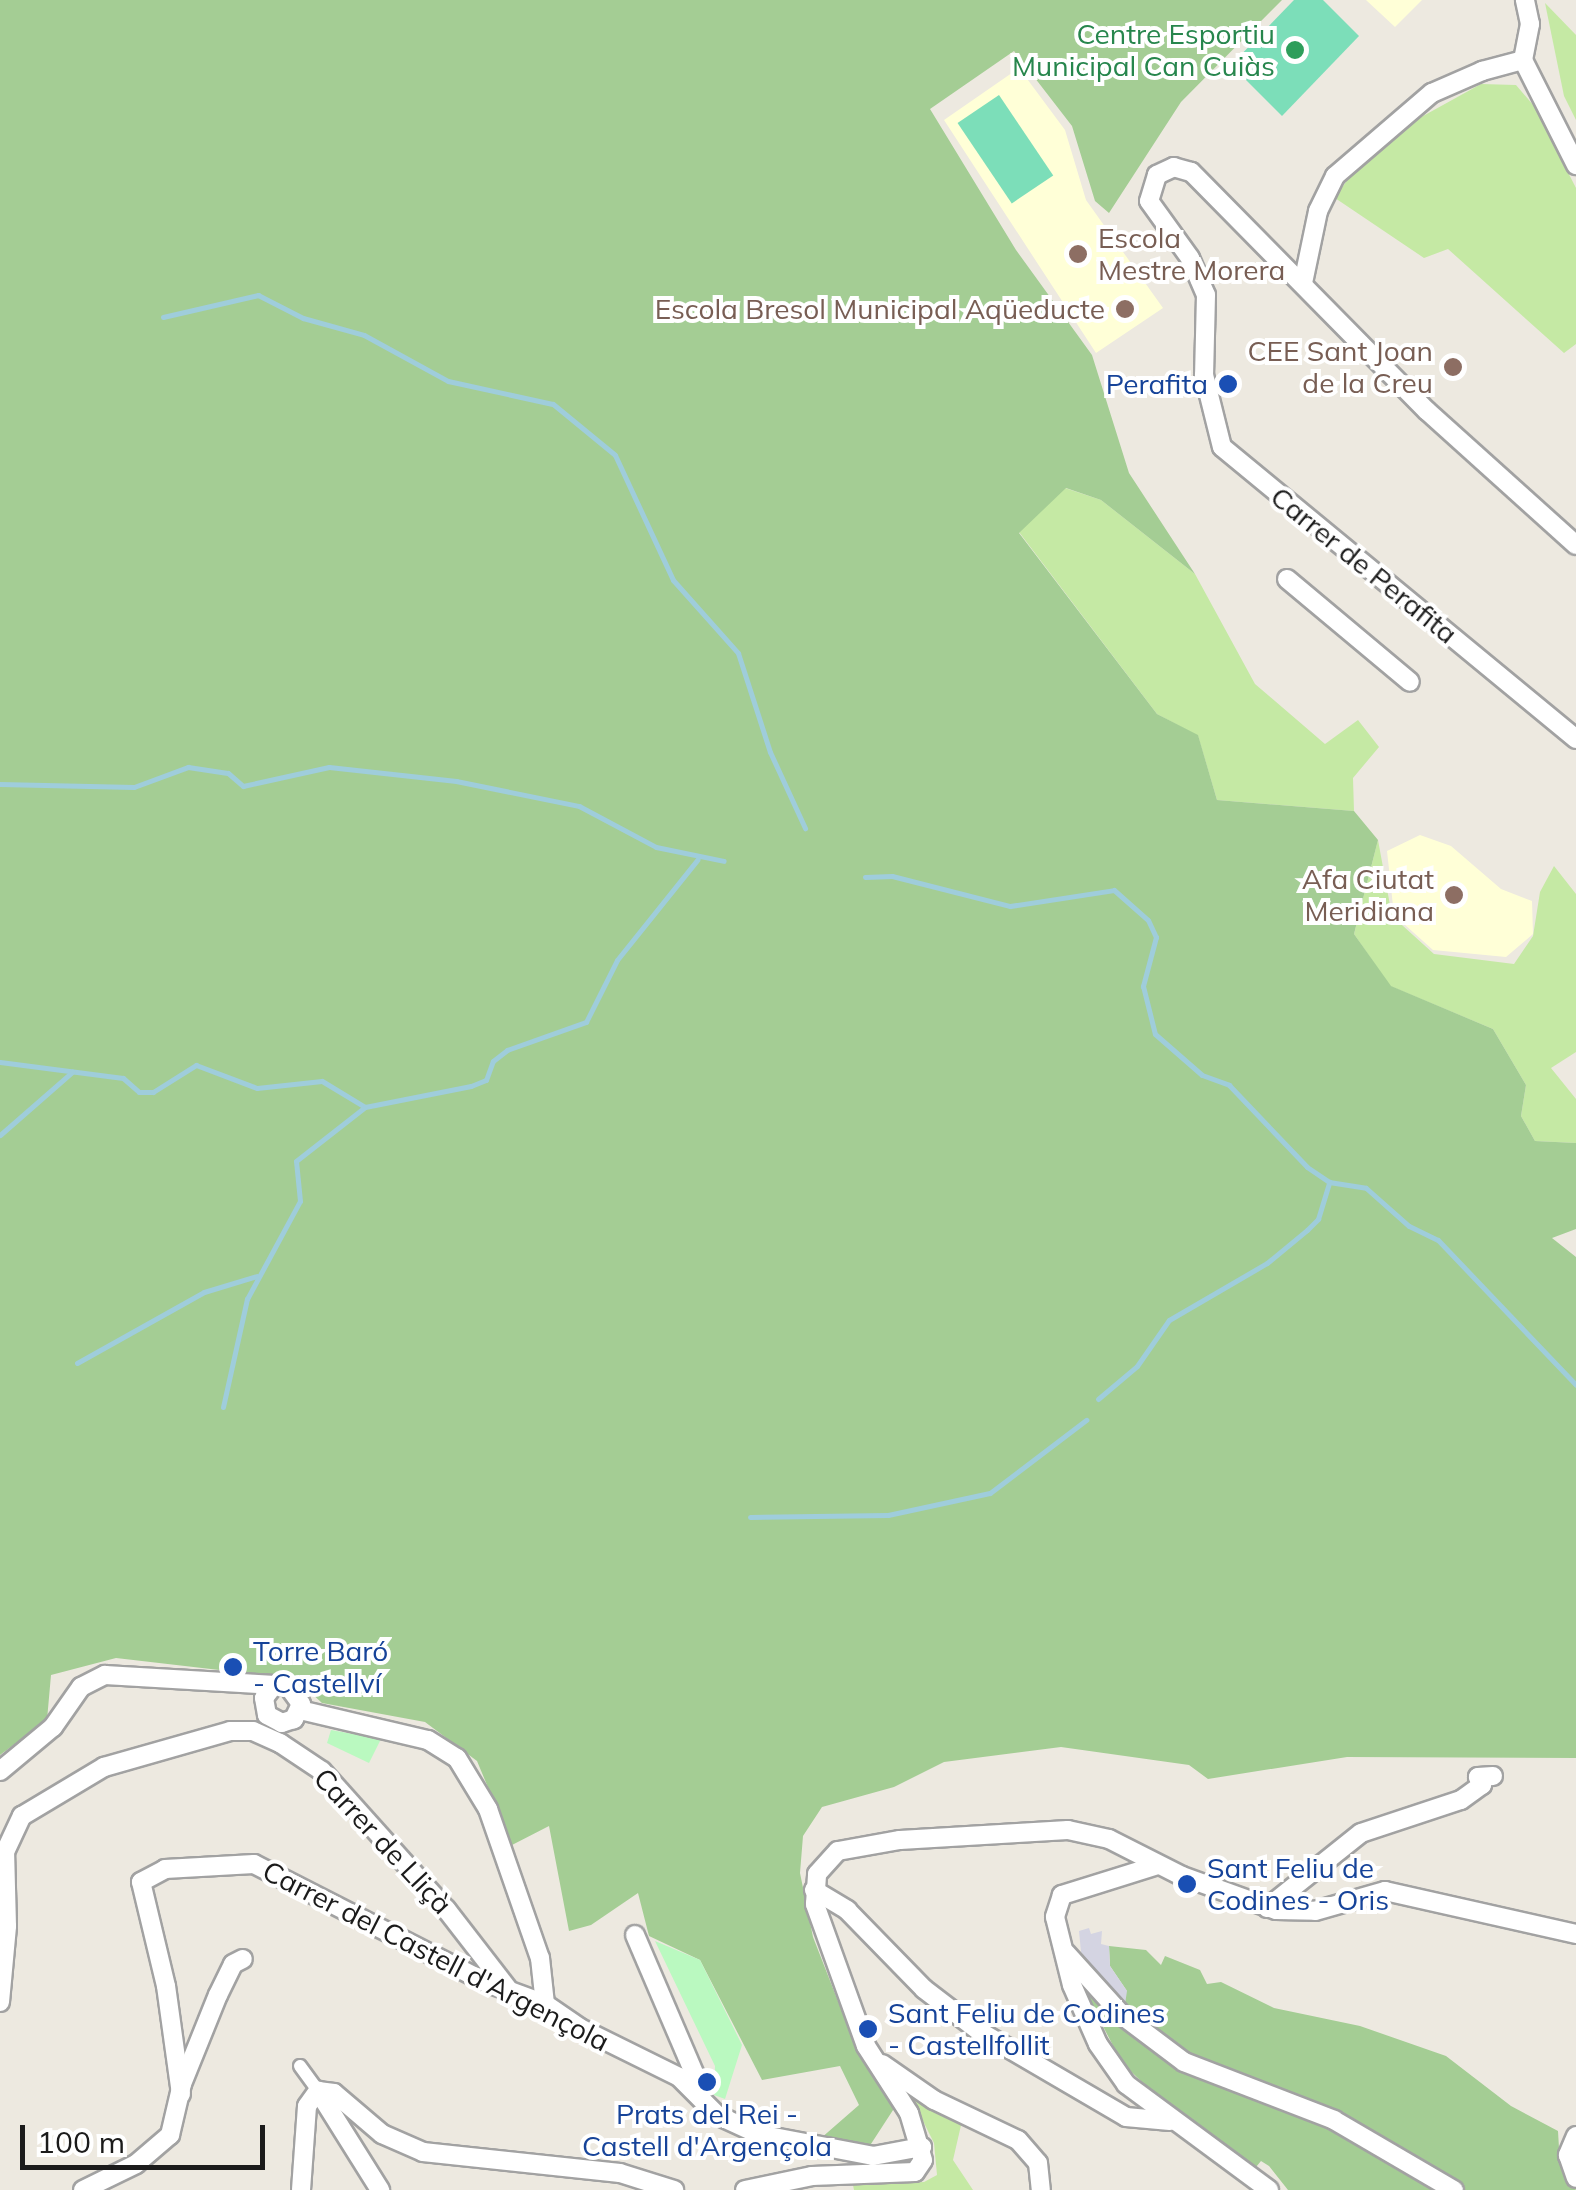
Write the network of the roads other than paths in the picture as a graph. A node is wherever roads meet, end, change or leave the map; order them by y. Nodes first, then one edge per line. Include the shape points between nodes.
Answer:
1 (1526, 0) edge
2 (1523, 60) junction
3 (1576, 165) edge
4 (1303, 283) junction
5 (1576, 544) edge
6 (1288, 579) dead end
7 (1410, 682) dead end
8 (1576, 739) edge
9 (267, 1703) junction
10 (300, 1710) junction
11 (254, 1731) junction
12 (0, 1771) edge
13 (1493, 1776) dead end
14 (1158, 1865) junction
15 (814, 1890) junction
16 (1267, 1908) junction
17 (1576, 1934) edge
18 (635, 1935) dead end
19 (1060, 1945) junction
20 (242, 1959) dead end
21 (508, 1989) junction
22 (0, 2002) edge
23 (545, 2004) junction
24 (866, 2046) junction
25 (300, 2066) dead end
26 (318, 2091) junction
27 (181, 2094) junction
28 (717, 2115) junction
29 (1170, 2121) junction
30 (1576, 2136) edge
31 (922, 2146) junction
32 (1576, 2178) edge
33 (83, 2190) edge
34 (301, 2190) edge
35 (380, 2190) edge
36 (674, 2190) edge
37 (745, 2190) edge
38 (1041, 2190) edge
39 (1269, 2190) edge
40 (1454, 2190) edge

1 - 2 street via 1530,24
2 - 3 street
2 - 4 street via 1432,93 1355,154 1324,193
4 - 5 street via 1426,411
4 - 8 street, Carrer de Perafita via 1191,172 1162,171 1149,201 1206,296 1204,360 1222,446
6 - 7 street
9 - 10 street via 288,1722
9 - 10 street via 293,1688
9 - 11 street
9 - 12 street via 207,1682 114,1673 81,1687 54,1727
10 - 23 street via 428,1740 457,1758 488,1809 540,1958
11 - 21 street, Carrer de Lliçà via 322,1771 454,1918
11 - 22 street via 215,1732 104,1767 22,1816 4,1852 8,1926
13 - 16 street via 1478,1777 1482,1785 1460,1800 1360,1833
14 - 15 street via 1110,1838 1068,1830 900,1840 838,1851 817,1874
14 - 16 street
14 - 19 street via 1062,1895 1056,1907
15 - 24 street
15 - 29 street via 847,1910 924,1989 979,2031 1126,2118
16 - 17 street via 1315,1910 1385,1890
18 - 28 street
19 - 29 street via 1098,2044 1126,2084
19 - 40 street via 1123,2016 1184,2062 1334,2120
20 - 27 street via 232,1964
21 - 23 street, Carrer del Castell d'Argençola
21 - 27 street, Carrer del Castell d'Argençola via 254,1864 150,1872 141,1882 142,1900 166,1986
23 - 28 street, Carrer del Castell d'Argençola via 680,2076
24 - 31 street
24 - 38 street via 934,2100 1018,2140 1038,2164
25 - 26 street
26 - 34 street via 307,2106
26 - 35 street
26 - 36 street via 334,2092 382,2134 424,2152 620,2173
27 - 33 street via 178,2121 163,2142
28 - 31 street, Carrer del Castell d'Argençola via 758,2134 832,2152 874,2156
29 - 39 street
30 - 32 street via 1568,2155
31 - 37 street via 914,2172 812,2176

